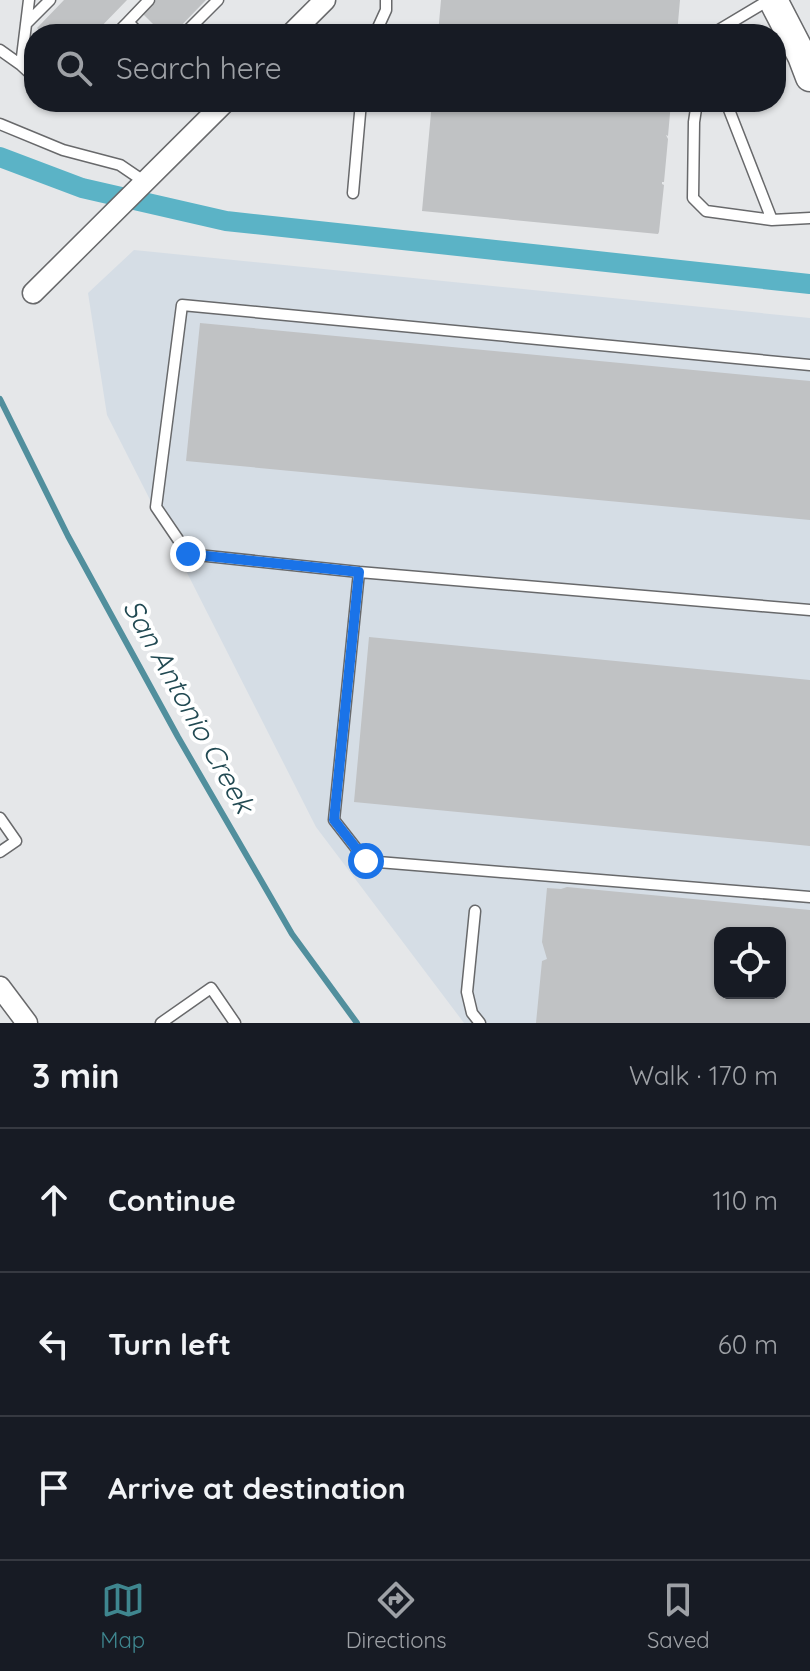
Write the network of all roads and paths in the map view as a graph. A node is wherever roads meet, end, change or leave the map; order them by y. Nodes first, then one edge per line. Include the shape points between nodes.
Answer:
1 (29, 0) edge
2 (50, 0) edge
3 (149, 0) edge
4 (218, 0) edge
5 (325, 0) edge
6 (386, 0) edge
7 (771, 0) edge
8 (128, 22) edge
9 (26, 24) joint
10 (194, 24) edge
11 (301, 24) edge
12 (380, 24) edge
13 (729, 24) edge
14 (784, 24) edge
15 (786, 27) edge
16 (24, 40) edge
17 (0, 50) edge
18 (21, 65) junction
19 (24, 68) edge
20 (810, 77) edge
21 (215, 112) edge
22 (360, 112) edge
23 (696, 112) edge
24 (730, 112) edge
25 (0, 124) edge
26 (145, 182) junction
27 (353, 193) dead end
28 (810, 218) edge
29 (772, 220) junction
30 (33, 293) dead end
31 (810, 365) edge
32 (359, 572) junction
33 (810, 610) edge
34 (0, 818) edge
35 (0, 852) edge
36 (810, 897) edge
37 (475, 911) dead end
38 (0, 987) edge
39 (27, 1023) edge
40 (161, 1023) edge
41 (235, 1023) edge
42 (480, 1023) edge

1 - 9 lane
2 - 9 lane
3 - 8 lane
4 - 10 lane
5 - 11 street
6 - 12 lane
7 - 13 lane
7 - 14 street
15 - 20 street
16 - 18 lane
17 - 18 lane
18 - 19 lane
21 - 26 street
22 - 27 lane
23 - 29 lane via 693,198 706,211
24 - 29 lane
25 - 26 lane via 63,150 120,165
26 - 30 street
28 - 29 lane
31 - 32 lane via 182,305 156,507 188,554
32 - 33 lane
32 - 36 lane via 334,820 366,861
34 - 35 lane via 16,841
37 - 42 lane via 467,992
38 - 39 street
40 - 41 lane via 211,988

